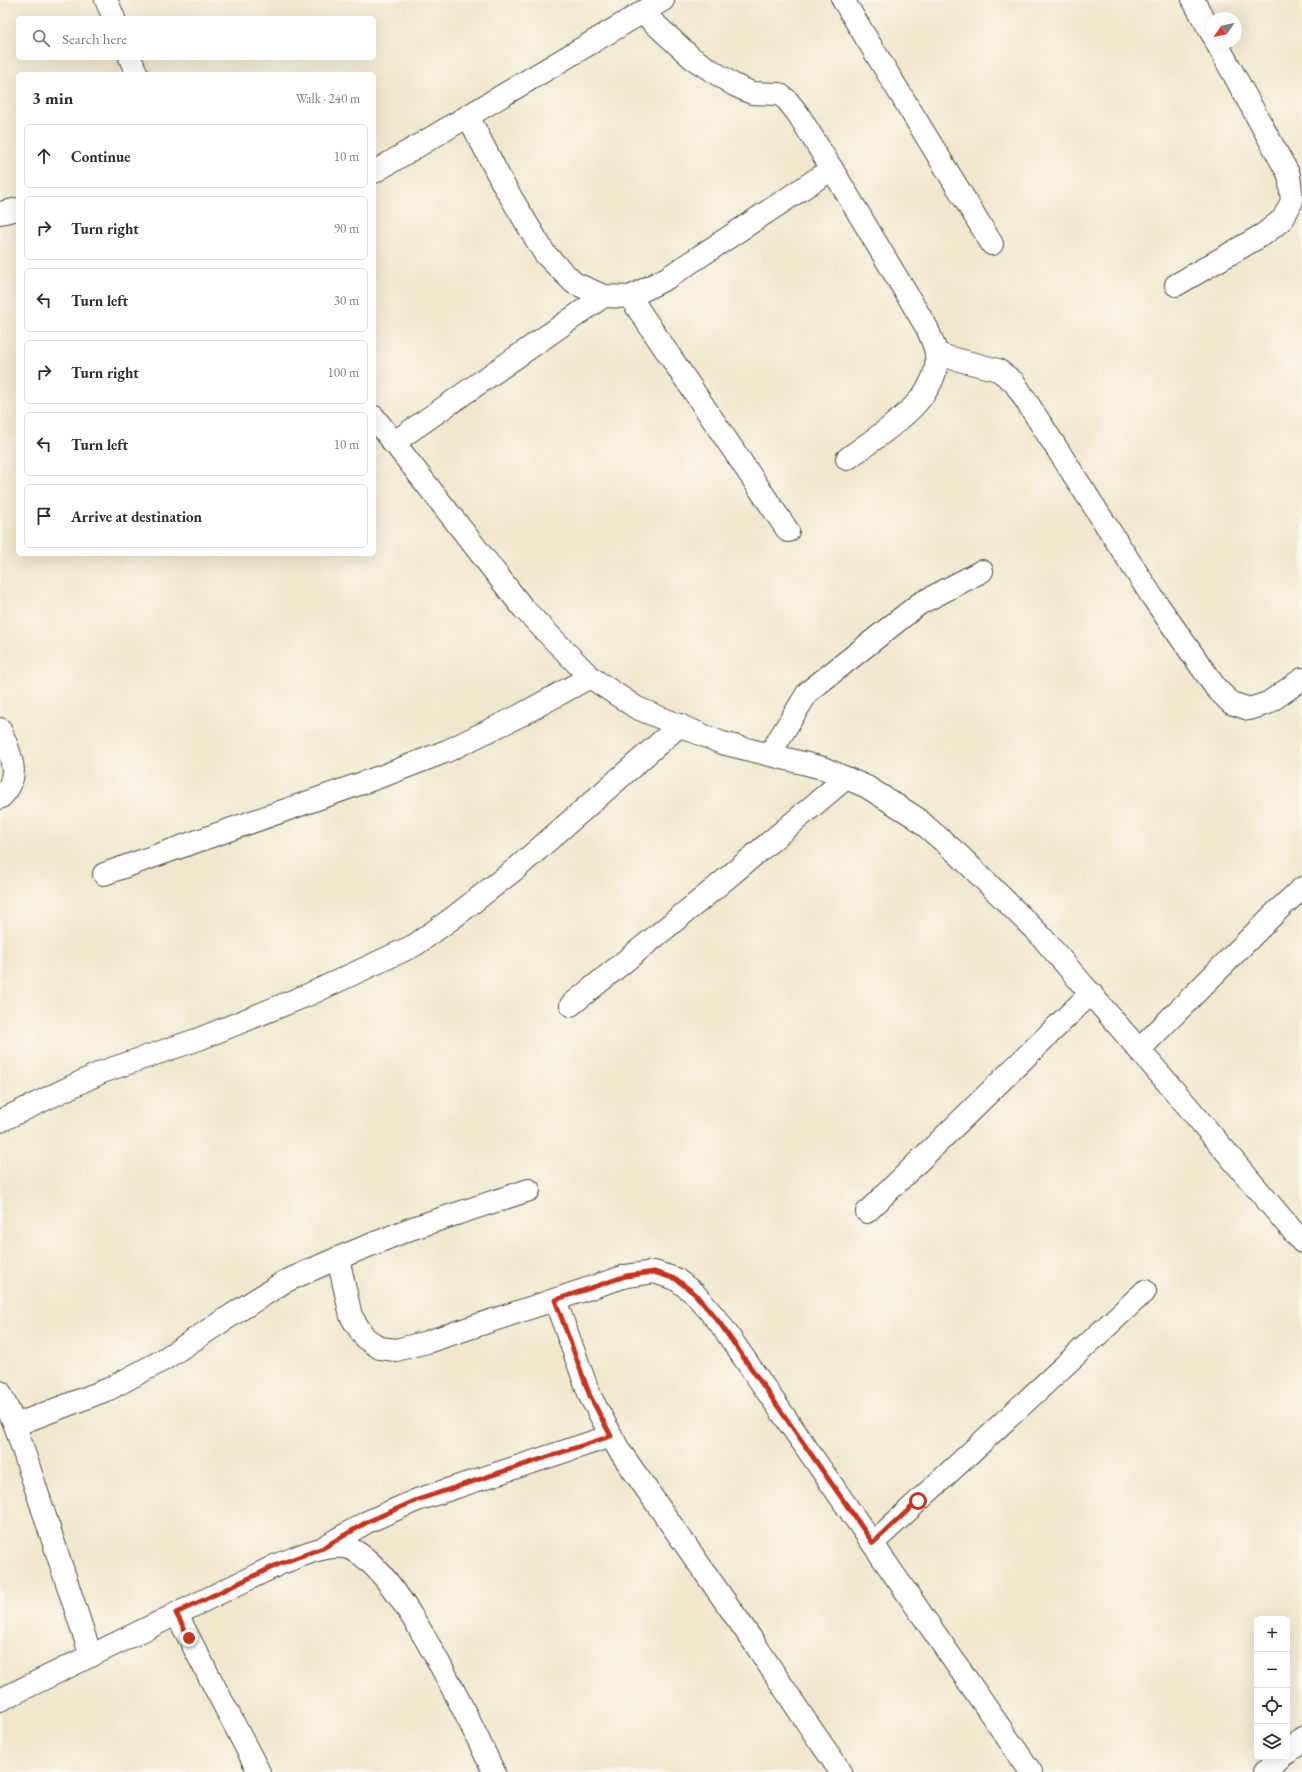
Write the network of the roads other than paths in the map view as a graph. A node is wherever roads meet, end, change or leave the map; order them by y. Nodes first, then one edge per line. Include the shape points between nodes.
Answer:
1 (106, 0) edge
2 (663, 0) edge
3 (843, 0) edge
4 (1193, 0) edge
5 (642, 12) junction
6 (113, 16) edge
7 (1206, 23) edge
8 (1219, 48) edge
9 (131, 60) edge
10 (136, 72) edge
11 (468, 116) junction
12 (832, 170) junction
13 (376, 171) edge
14 (16, 209) edge
15 (0, 213) edge
16 (992, 244) dead end
17 (1176, 285) dead end
18 (604, 296) junction
19 (630, 297) junction
20 (936, 354) junction
21 (376, 420) edge
22 (393, 443) junction
23 (847, 459) dead end
24 (788, 531) dead end
25 (982, 571) dead end
26 (590, 677) junction
27 (1302, 679) edge
28 (680, 725) junction
29 (0, 729) edge
30 (769, 755) junction
31 (846, 778) junction
32 (0, 798) edge
33 (104, 874) dead end
34 (1302, 888) edge
35 (1090, 993) junction
36 (571, 1005) dead end
37 (1139, 1050) junction
38 (0, 1121) edge
39 (529, 1190) dead end
40 (867, 1212) dead end
41 (1302, 1242) edge
42 (338, 1258) junction
43 (1145, 1291) dead end
44 (555, 1300) junction
45 (0, 1392) edge
46 (15, 1425) junction
47 (611, 1436) junction
48 (873, 1543) junction
49 (323, 1548) junction
50 (176, 1613) junction
51 (91, 1656) junction
52 (0, 1700) edge
53 (1302, 1738) edge
54 (1290, 1749) edge
55 (1278, 1760) edge
56 (259, 1772) edge
57 (494, 1772) edge
58 (841, 1772) edge
59 (1031, 1772) edge
60 (1265, 1772) edge

1 - 6 street
2 - 5 street
3 - 16 street
4 - 7 street
5 - 11 street
5 - 12 street via 692,58 734,85 752,93 778,94 787,100
8 - 17 street via 1289,175 1292,201 1283,219 1264,234
9 - 10 street
11 - 13 street
11 - 18 street via 503,184 545,254 574,283
12 - 19 street via 668,278
12 - 20 street via 927,328
14 - 15 street
18 - 19 street
18 - 22 street
19 - 24 street
20 - 23 street via 934,377 922,398
20 - 27 street via 998,370 1014,382 1153,598 1216,688 1231,703 1249,709 1268,703
21 - 22 street
22 - 26 street via 523,608
25 - 30 street via 919,604 808,692
26 - 28 street via 637,708
26 - 33 street via 519,716 447,751 378,778
28 - 30 street via 722,743
28 - 38 street via 518,867 415,945 310,994 200,1039 102,1072
29 - 32 street via 13,766 12,783
30 - 31 street via 823,768
31 - 35 street via 867,787 915,817 958,854 1041,936
31 - 36 street
34 - 37 street
35 - 37 street
35 - 40 street
37 - 41 street
39 - 42 street via 410,1229
42 - 44 street via 351,1316 365,1338 380,1348 396,1350 427,1342
42 - 46 street via 284,1282 163,1360 109,1389
43 - 48 street
44 - 47 street via 590,1396
44 - 48 street via 626,1276 654,1272 676,1279 695,1294 719,1322
45 - 46 street
46 - 51 street
47 - 49 street via 417,1500 367,1522
47 - 58 street via 618,1450 756,1644
48 - 59 street
49 - 50 street via 279,1564
49 - 57 street via 344,1547 366,1558 390,1585 420,1626
50 - 51 street
50 - 56 street
51 - 52 street
53 - 54 street
55 - 60 street

